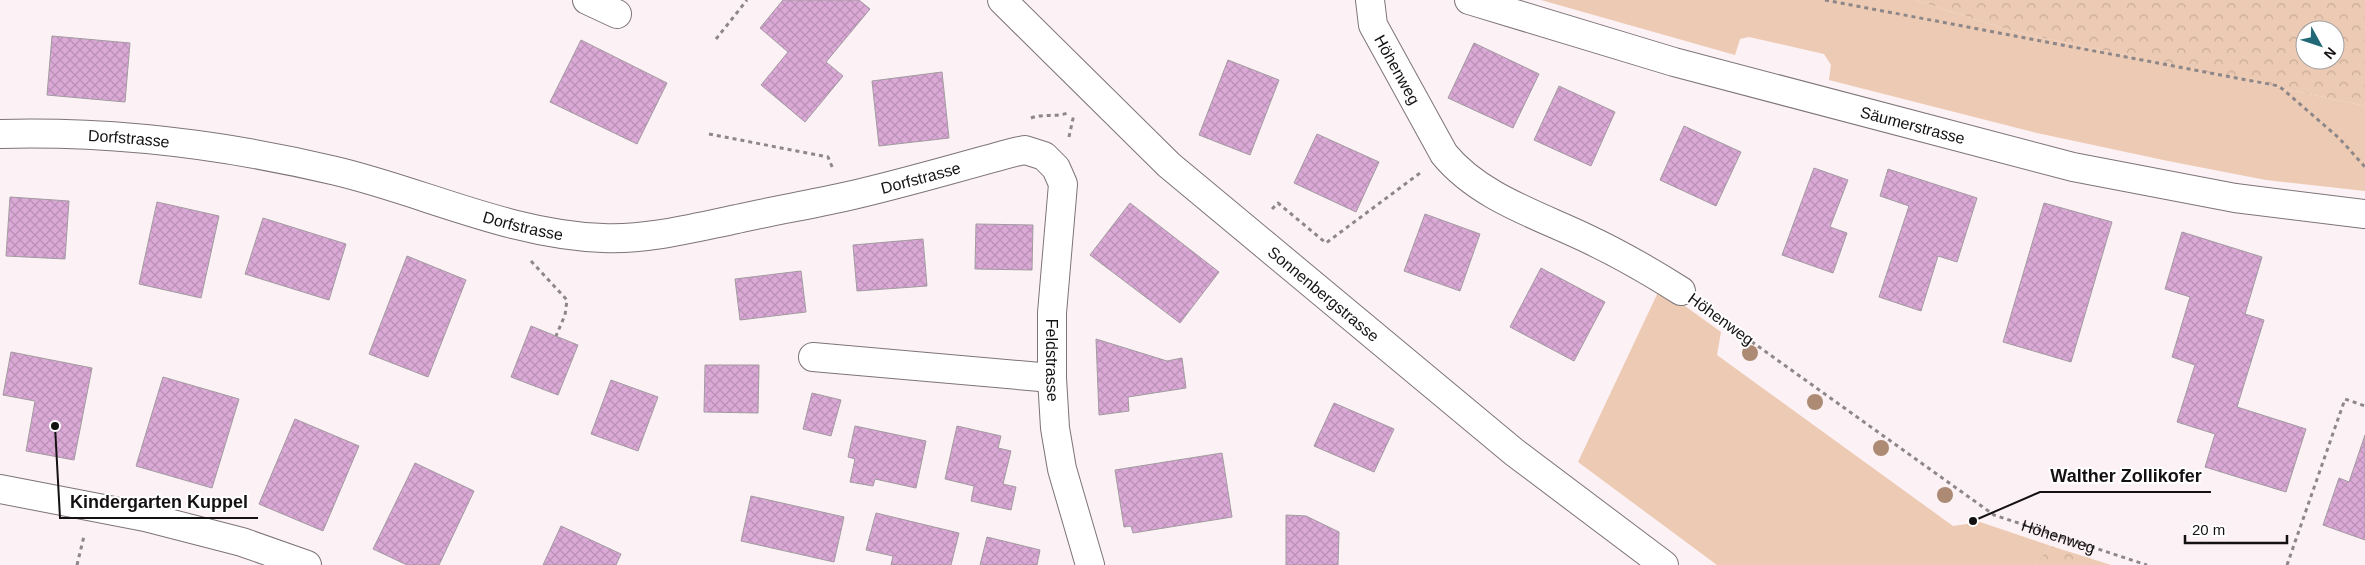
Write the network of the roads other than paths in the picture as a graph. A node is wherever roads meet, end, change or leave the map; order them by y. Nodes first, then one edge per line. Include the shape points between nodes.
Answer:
1 (587, 0) edge
2 (1002, 0) edge
3 (1370, 0) edge
4 (1469, 0) edge
5 (617, 14) dead end
6 (0, 134) edge
7 (1044, 156) joint
8 (2365, 214) edge
9 (1682, 291) road end
10 (813, 357) dead end
11 (1052, 378) junction
12 (0, 489) edge
13 (307, 565) edge
14 (1090, 565) edge
15 (1664, 565) edge

1 - 5 street
2 - 15 street, Sonnenbergstrasse via 1169,165 1514,452
3 - 9 street, Höhenweg via 1373,25 1444,154 1458,171 1478,186 1591,240
4 - 8 street, Säumerstrasse via 1674,62 2073,167 2226,196
6 - 7 street, Dorfstrasse via 53,133 203,145 336,171 521,226 604,239 648,236 845,197 1024,150
7 - 11 street, Feldstrasse via 1056,168 1064,193 1052,313
10 - 11 street
11 - 14 street, Feldstrasse via 1062,469
12 - 13 street via 146,516 242,542

